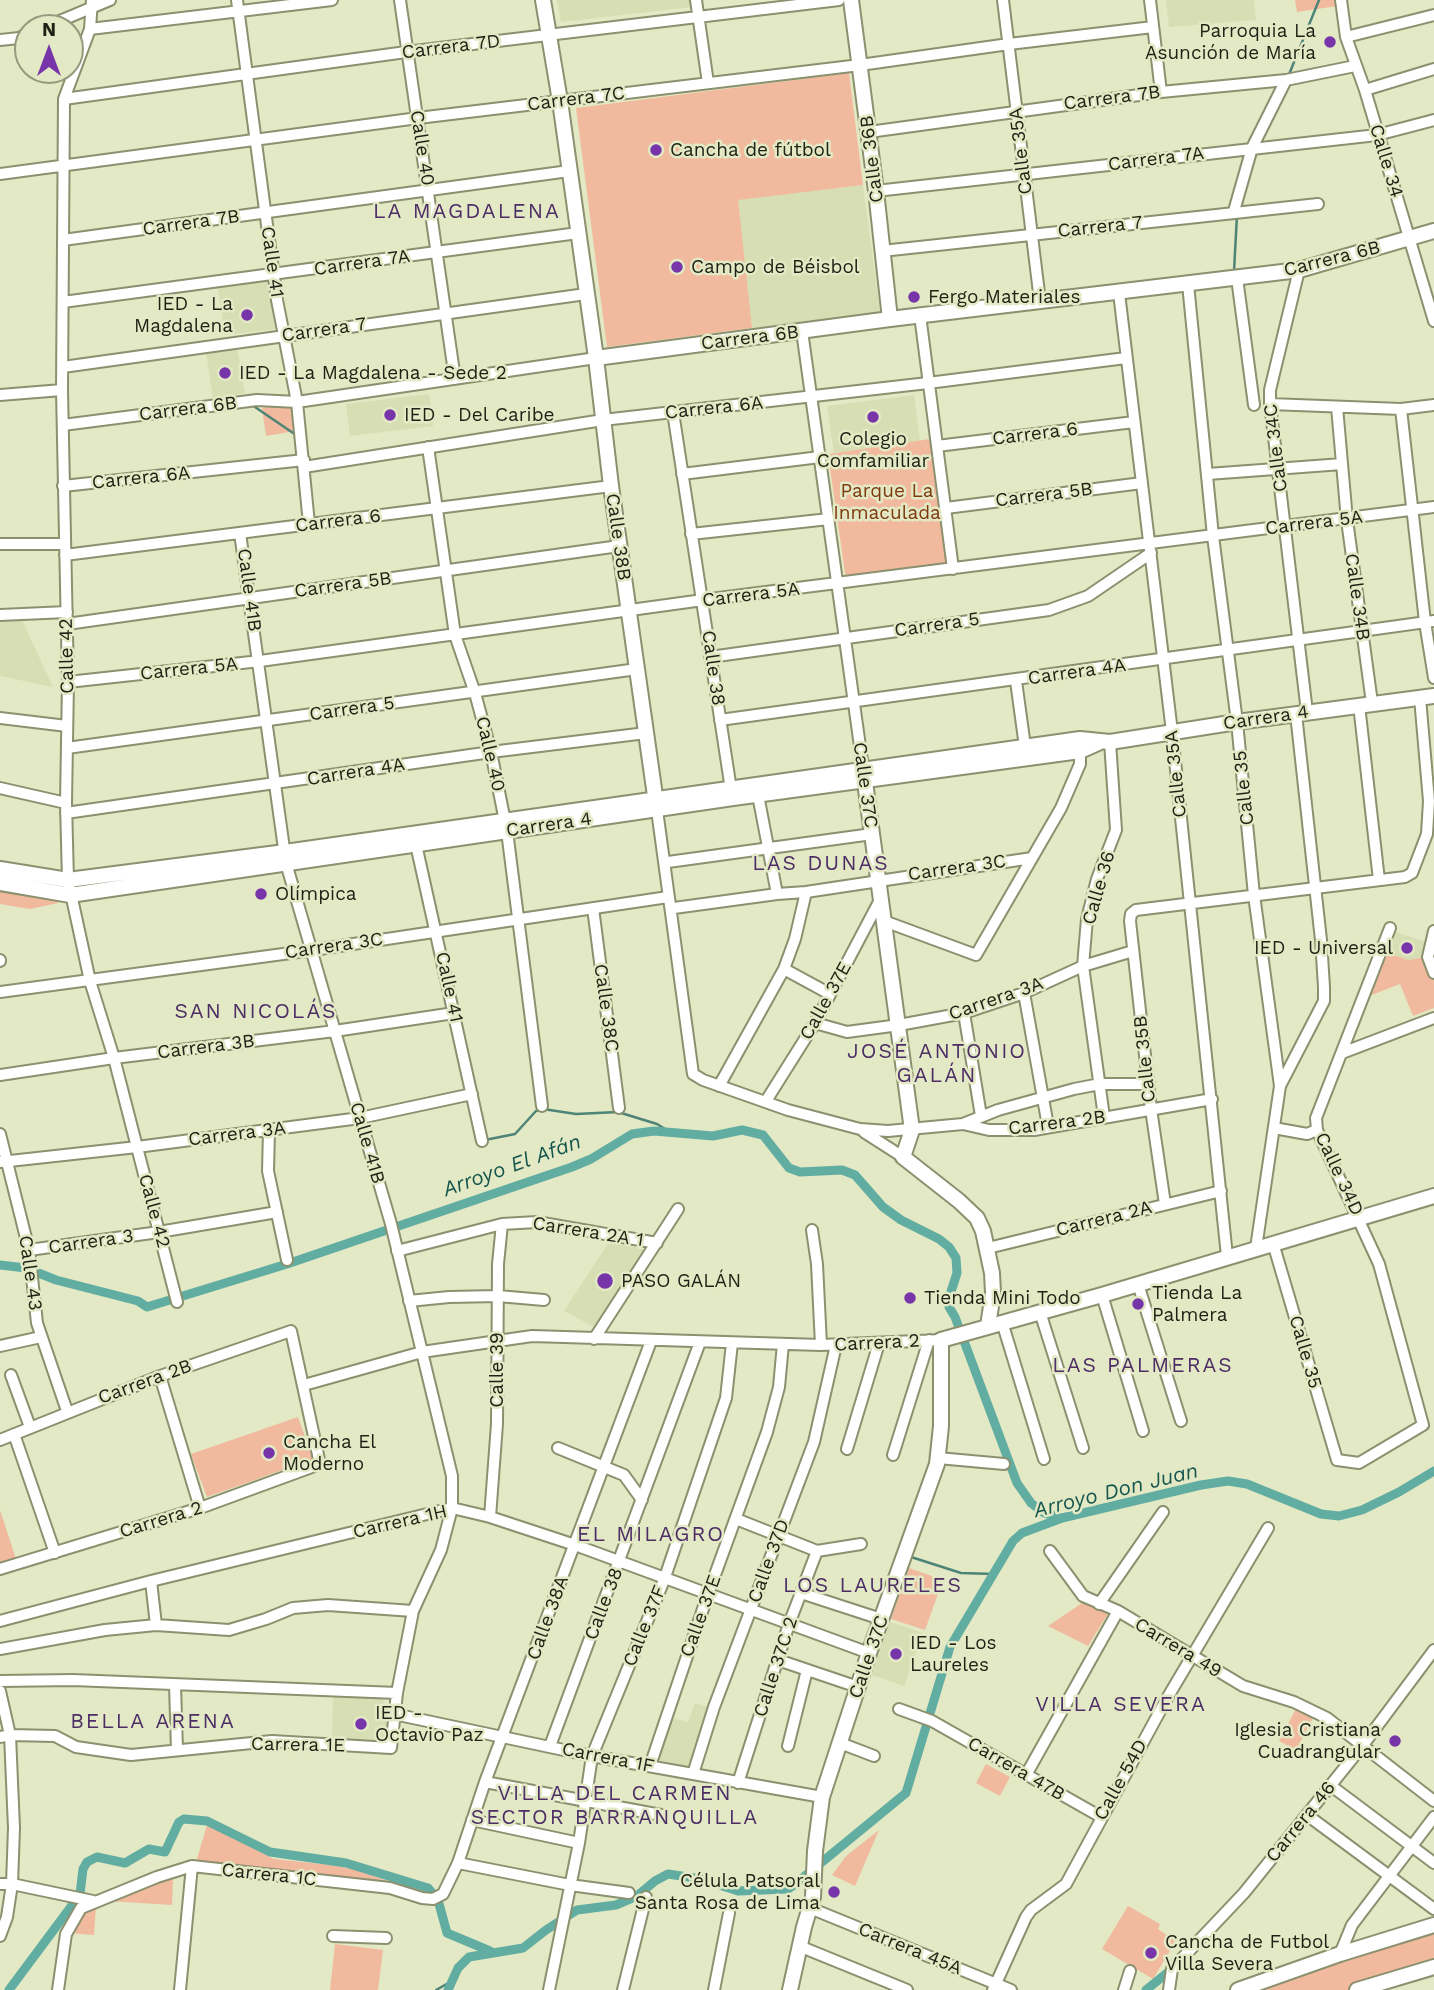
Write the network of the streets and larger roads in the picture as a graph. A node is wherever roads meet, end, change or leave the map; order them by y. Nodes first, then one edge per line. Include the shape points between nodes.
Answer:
1 (110, 0) edge
2 (332, 0) edge
3 (401, 0) edge
4 (543, 0) edge
5 (696, 0) edge
6 (839, 0) edge
7 (851, 0) edge
8 (1003, 0) edge
9 (1150, 0) edge
10 (1340, 0) edge
11 (93, 4) edge
12 (238, 5) edge
13 (72, 14) edge
14 (1434, 15) edge
15 (698, 16) junction
16 (1153, 27) junction
17 (90, 29) junction
18 (549, 35) junction
19 (1346, 37) junction
20 (1009, 44) junction
21 (406, 52) junction
22 (860, 65) junction
23 (1356, 66) junction
24 (1434, 69) edge
25 (247, 74) junction
26 (1286, 80) junction
27 (708, 83) junction
28 (1365, 90) junction
29 (1161, 92) junction
30 (64, 99) junction
31 (560, 102) junction
32 (1016, 110) junction
33 (418, 118) junction
34 (1434, 120) edge
35 (869, 132) junction
36 (1377, 135) junction
37 (256, 141) junction
38 (1252, 148) junction
39 (64, 167) junction
40 (569, 171) junction
41 (0, 174) edge
42 (1023, 174) junction
43 (428, 191) junction
44 (876, 191) junction
45 (1318, 204) dead end
46 (265, 212) junction
47 (1234, 212) junction
48 (1434, 231) edge
49 (578, 233) junction
50 (1031, 234) junction
51 (1409, 239) junction
52 (63, 240) junction
53 (882, 251) junction
54 (437, 253) junction
55 (1299, 270) junction
56 (274, 275) junction
57 (1237, 278) junction
58 (1188, 284) junction
59 (1119, 293) junction
60 (586, 294) junction
61 (1040, 301) junction
62 (63, 303) junction
63 (446, 313) junction
64 (920, 315) junction
65 (890, 319) junction
66 (1434, 321) edge
67 (802, 331) junction
68 (285, 336) junction
69 (596, 358) junction
70 (1126, 358) junction
71 (63, 367) junction
72 (455, 379) junction
73 (928, 383) junction
74 (62, 390) junction
75 (0, 395) edge
76 (811, 397) junction
77 (297, 402) junction
78 (1270, 404) junction
79 (1254, 405) dead end
80 (1434, 405) edge
81 (1338, 407) junction
82 (1401, 409) junction
83 (673, 412) junction
84 (603, 420) junction
85 (1134, 422) junction
86 (63, 425) junction
87 (937, 446) junction
88 (428, 447) junction
89 (820, 457) junction
90 (304, 464) junction
91 (1342, 464) junction
92 (1278, 468) junction
93 (682, 474) junction
94 (1208, 474) junction
95 (1142, 483) junction
96 (63, 486) junction
97 (611, 486) junction
98 (436, 508) junction
99 (946, 508) junction
100 (1434, 508) edge
101 (1414, 510) junction
102 (829, 519) junction
103 (1347, 520) junction
104 (309, 524) junction
105 (1285, 526) junction
106 (240, 533) junction
107 (691, 534) junction
108 (1213, 536) junction
109 (0, 544) edge
110 (620, 546) junction
111 (65, 549) junction
112 (1150, 549) junction
113 (953, 569) junction
114 (445, 571) junction
115 (839, 584) junction
116 (250, 598) junction
117 (703, 600) junction
118 (629, 611) junction
119 (0, 615) edge
120 (67, 618) junction
121 (1430, 622) edge
122 (1362, 632) junction
123 (455, 635) junction
124 (845, 637) junction
125 (1298, 641) junction
126 (1228, 651) junction
127 (710, 657) junction
128 (1162, 660) junction
129 (260, 662) junction
130 (637, 669) junction
131 (1434, 678) edge
132 (1016, 681) junction
133 (68, 682) junction
134 (475, 693) junction
135 (1427, 697) edge
136 (854, 703) junction
137 (1366, 704) junction
138 (1302, 713) junction
139 (0, 718) edge
140 (720, 720) junction
141 (266, 721) junction
142 (1237, 722) junction
143 (67, 726) junction
144 (1172, 732) junction
145 (646, 733) junction
146 (1104, 742) junction
147 (1080, 745) junction
148 (67, 748) junction
149 (491, 752) junction
150 (1025, 753) junction
151 (865, 776) junction
152 (275, 785) junction
153 (0, 788) edge
154 (732, 793) junction
155 (758, 795) junction
156 (656, 805) junction
157 (66, 808) junction
158 (505, 825) junction
159 (872, 834) junction
160 (415, 839) junction
161 (767, 848) junction
162 (286, 857) junction
163 (1032, 858) junction
164 (668, 862) dead end
165 (0, 869) edge
166 (878, 880) junction
167 (1379, 880) junction
168 (0, 883) edge
169 (1316, 887) junction
170 (69, 888) junction
171 (806, 892) junction
172 (777, 894) junction
173 (1254, 895) junction
174 (668, 897) junction
175 (881, 898) junction
176 (1190, 905) junction
177 (593, 908) junction
178 (674, 908) dead end
179 (518, 919) junction
180 (884, 921) junction
181 (1390, 928) dead end
182 (437, 931) junction
183 (1432, 937) edge
184 (313, 950) junction
185 (1133, 951) junction
186 (1083, 966) junction
187 (784, 969) junction
188 (1434, 973) edge
189 (90, 981) junction
190 (0, 992) edge
191 (1024, 993) junction
192 (830, 994) junction
193 (454, 1013) junction
194 (964, 1013) junction
195 (1434, 1018) edge
196 (815, 1023) junction
197 (900, 1025) junction
198 (335, 1031) junction
199 (1342, 1053) junction
200 (114, 1058) junction
201 (692, 1074) joint
202 (0, 1075) edge
203 (1100, 1084) junction
204 (1149, 1084) junction
205 (719, 1086) junction
206 (1280, 1086) junction
207 (472, 1094) junction
208 (1044, 1099) junction
209 (1212, 1099) junction
210 (766, 1101) junction
211 (542, 1106) dead end
212 (620, 1108) dead end
213 (1151, 1110) junction
214 (981, 1116) junction
215 (1104, 1117) junction
216 (360, 1118) junction
217 (963, 1124) junction
218 (1048, 1126) junction
219 (1274, 1128) junction
220 (860, 1129) junction
221 (269, 1130) junction
222 (912, 1130) junction
223 (1317, 1130) junction
224 (0, 1134) edge
225 (482, 1141) dead end
226 (137, 1147) junction
227 (903, 1157) junction
228 (4, 1162) edge
229 (1221, 1191) junction
230 (1434, 1196) edge
231 (1165, 1204) junction
232 (678, 1209) dead end
233 (277, 1212) junction
234 (1359, 1218) junction
235 (502, 1224) junction
236 (812, 1230) dead end
237 (159, 1232) junction
238 (657, 1243) junction
239 (1273, 1244) junction
240 (988, 1248) junction
241 (1256, 1248) junction
242 (397, 1251) junction
243 (30, 1256) junction
244 (1227, 1256) junction
245 (287, 1260) dead end
246 (1138, 1284) junction
247 (1102, 1295) junction
248 (498, 1296) junction
249 (544, 1300) dead end
250 (409, 1301) junction
251 (177, 1302) dead end
252 (1040, 1312) junction
253 (995, 1324) junction
254 (41, 1337) junction
255 (948, 1337) junction
256 (594, 1339) junction
257 (497, 1341) junction
258 (651, 1341) junction
259 (700, 1342) junction
260 (732, 1343) junction
261 (879, 1343) junction
262 (783, 1344) junction
263 (821, 1345) junction
264 (836, 1345) junction
265 (0, 1346) edge
266 (422, 1352) junction
267 (11, 1375) dead end
268 (160, 1376) junction
269 (304, 1385) junction
270 (67, 1411) junction
271 (1181, 1421) dead end
272 (30, 1427) junction
273 (1143, 1432) dead end
274 (14, 1434) junction
275 (0, 1440) edge
276 (558, 1448) dead end
277 (1083, 1448) dead end
278 (847, 1449) dead end
279 (893, 1455) dead end
280 (938, 1458) junction
281 (1044, 1459) dead end
282 (1336, 1460) joint
283 (1004, 1464) dead end
284 (605, 1465) junction
285 (642, 1500) junction
286 (200, 1508) junction
287 (452, 1508) junction
288 (1163, 1512) dead end
289 (491, 1517) junction
290 (736, 1519) junction
291 (1268, 1528) dead end
292 (778, 1536) junction
293 (860, 1544) dead end
294 (575, 1545) junction
295 (817, 1551) junction
296 (1050, 1551) dead end
297 (55, 1553) junction
298 (620, 1562) junction
299 (0, 1569) edge
300 (664, 1580) junction
301 (151, 1581) junction
302 (801, 1592) junction
303 (708, 1594) junction
304 (1099, 1604) junction
305 (751, 1610) junction
306 (413, 1611) junction
307 (1118, 1612) junction
308 (881, 1619) junction
309 (0, 1621) edge
310 (789, 1624) junction
311 (156, 1625) junction
312 (0, 1650) edge
313 (1434, 1650) edge
314 (869, 1653) junction
315 (1192, 1656) junction
316 (778, 1660) junction
317 (807, 1670) junction
318 (0, 1681) edge
319 (175, 1685) junction
320 (858, 1688) junction
321 (0, 1691) edge
322 (397, 1693) junction
323 (899, 1709) dead end
324 (394, 1714) junction
325 (5, 1736) edge
326 (504, 1736) junction
327 (839, 1743) junction
328 (1363, 1745) junction
329 (550, 1746) junction
330 (788, 1746) dead end
331 (391, 1748) joint
332 (177, 1750) junction
333 (592, 1756) junction
334 (874, 1756) dead end
335 (650, 1766) junction
336 (693, 1774) junction
337 (1026, 1775) junction
338 (485, 1782) junction
339 (738, 1783) junction
340 (1330, 1785) junction
341 (822, 1797) junction
342 (583, 1800) junction
343 (1434, 1801) edge
344 (661, 1815) dead end
345 (1307, 1815) junction
346 (1101, 1817) junction
347 (1434, 1818) edge
348 (472, 1820) junction
349 (579, 1843) junction
350 (1412, 1846) junction
351 (458, 1863) junction
352 (1434, 1863) edge
353 (192, 1866) junction
354 (1389, 1875) junction
355 (6, 1884) edge
356 (570, 1885) junction
357 (629, 1893) dead end
358 (438, 1896) joint
359 (646, 1897) dead end
360 (98, 1902) junction
361 (810, 1908) junction
362 (1434, 1909) edge
363 (729, 1913) dead end
364 (1434, 1925) edge
365 (0, 1936) edge
366 (333, 1936) dead end
367 (386, 1938) dead end
368 (799, 1946) junction
369 (1340, 1954) junction
370 (1434, 1967) edge
371 (1130, 1971) dead end
372 (1386, 1986) edge
373 (994, 1987) edge
374 (794, 1988) edge
375 (58, 1990) edge
376 (180, 1990) edge
377 (549, 1990) edge
378 (623, 1990) edge
379 (715, 1990) edge
380 (907, 1990) edge
381 (1011, 1990) edge
382 (1124, 1990) edge
383 (1169, 1990) edge
384 (1238, 1990) edge
385 (1357, 1990) edge

1 - 11 street
2 - 12 street
3 - 21 street, Calle 40
4 - 18 street, Calle 38B
5 - 15 street
6 - 15 street, Carrera 7D
7 - 22 street, Calle 36B
8 - 20 street, Calle 35A
9 - 16 street
10 - 19 street, Calle 34
11 - 13 street
11 - 17 street, Calle 42
12 - 17 street
12 - 25 street, Calle 41
14 - 19 street
15 - 18 street, Carrera 7D
15 - 27 street
16 - 20 street, Carrera 7C
16 - 29 street
17 - 30 street, Calle 42
18 - 21 street, Carrera 7D
18 - 31 street, Calle 38B
19 - 23 street, Calle 34
20 - 22 street, Carrera 7C
20 - 32 street, Calle 35A
21 - 25 street, Carrera 7D
21 - 33 street, Calle 40
22 - 27 street, Carrera 7C
22 - 35 street, Calle 36B
23 - 26 street, Carrera 7B
23 - 28 street, Calle 34
24 - 28 street
25 - 30 street, Carrera 7D
25 - 37 street, Calle 41
26 - 29 street, Carrera 7B
26 - 38 street
27 - 31 street, Carrera 7C
28 - 36 street, Calle 34
29 - 32 street, Carrera 7B
30 - 39 street, Calle 42
31 - 33 street, Carrera 7C
31 - 40 street, Calle 38B
32 - 35 street, Carrera 7B
32 - 42 street, Calle 35A
33 - 37 street, Carrera 7C
33 - 43 street, Calle 40
34 - 36 street, Carrera 7A
35 - 44 street, Calle 36B
36 - 38 street, Carrera 7A
36 - 51 street, Calle 34
37 - 39 street, Carrera 7C
37 - 46 street, Calle 41
38 - 42 street, Carrera 7A
38 - 47 street
39 - 41 street, Carrera 7C
39 - 52 street, Calle 42
40 - 43 street, Carrera 7B
40 - 49 street, Calle 38B
42 - 44 street, Carrera 7A
42 - 50 street, Calle 35A
43 - 46 street, Carrera 7B
43 - 54 street, Calle 40
44 - 53 street, Calle 36B
45 - 47 street, Carrera 7
46 - 52 street, Carrera 7B
46 - 56 street, Calle 41
47 - 50 street, Carrera 7
48 - 51 street, Carrera 6B
49 - 54 street, Carrera 7A
49 - 60 street, Calle 38B
50 - 53 street, Carrera 7
50 - 61 street, Calle 35A
51 - 55 street, Carrera 6B
51 - 66 street, Calle 34
52 - 62 street, Calle 42
53 - 65 street, Calle 36B
54 - 56 street, Carrera 7A
54 - 63 street, Calle 40
55 - 57 street, Carrera 6B
55 - 78 street, Calle 34C
56 - 62 street, Carrera 7A
56 - 68 street, Calle 41
57 - 58 street, Carrera 6B
57 - 79 street
58 - 59 street, Carrera 6B
58 - 94 street, Calle 35
59 - 61 street, Carrera 6B
59 - 70 street, Calle 35A
60 - 63 street, Carrera 7
60 - 69 street, Calle 38B
61 - 64 street, Carrera 6B
62 - 71 street, Calle 42
63 - 68 street, Carrera 7
63 - 72 street, Calle 40
64 - 65 street, Carrera 6B
64 - 73 street
65 - 67 street, Carrera 6B
67 - 69 street, Carrera 6B
67 - 76 street, Calle 37C
68 - 71 street, Carrera 7
68 - 77 street, Calle 41
69 - 72 street, Carrera 6B
69 - 84 street, Calle 38B
70 - 73 street, Carrera 6A
70 - 85 street, Calle 35A
71 - 74 street, Calle 42
72 - 77 street, Carrera 6B
73 - 76 street, Carrera 6A
73 - 87 street
74 - 75 street
74 - 86 street, Calle 42
76 - 83 street, Carrera 6A
76 - 89 street, Calle 37C
77 - 86 street, Carrera 6B via 257,400
77 - 90 street, Calle 41
78 - 81 street
78 - 92 street, Calle 34C
80 - 82 street
81 - 82 street
81 - 91 street, Calle 34B
82 - 101 street
83 - 84 street, Carrera 6A
83 - 93 street, Calle 38
84 - 88 street, Carrera 6A
84 - 97 street, Calle 38B
85 - 87 street, Carrera 6
85 - 95 street, Calle 35A
86 - 96 street, Calle 42
87 - 99 street
88 - 90 street, Carrera 6A
88 - 98 street, Calle 40
89 - 93 street
89 - 102 street, Calle 37C
90 - 96 street, Carrera 6A
90 - 104 street, Calle 41
91 - 92 street
91 - 103 street, Calle 34B
92 - 94 street
92 - 105 street, Calle 34C
93 - 107 street, Calle 38
94 - 108 street, Calle 35
95 - 99 street, Carrera 5B
95 - 112 street, Calle 35A
96 - 111 street, Calle 42
97 - 98 street, Carrera 6
97 - 110 street, Calle 38B
98 - 104 street, Carrera 6
98 - 114 street, Calle 40
99 - 113 street
100 - 101 street, Carrera 5A
101 - 103 street, Carrera 5A
101 - 121 street
102 - 107 street
102 - 115 street, Calle 37C
103 - 105 street, Carrera 5A
103 - 122 street, Calle 34B
104 - 106 street, Carrera 6
105 - 108 street, Carrera 5A
105 - 125 street, Calle 34C
106 - 111 street, Carrera 6
106 - 116 street, Calle 41B
107 - 117 street, Calle 38
108 - 112 street, Carrera 5A
108 - 126 street, Calle 35
109 - 111 street, Carrera 6
110 - 114 street, Carrera 5B
110 - 118 street, Calle 38B
111 - 120 street, Calle 42
112 - 113 street, Carrera 5A
112 - 124 street, Carrera 5 via 1087,596 1049,610
112 - 128 street, Calle 35A
113 - 115 street, Carrera 5A
114 - 116 street, Carrera 5B
114 - 123 street, Calle 40
115 - 117 street, Carrera 5A
115 - 124 street, Calle 37C
116 - 120 street, Carrera 5B
116 - 129 street, Calle 41B
117 - 118 street, Carrera 5A
117 - 127 street, Calle 38
118 - 123 street, Carrera 5A
118 - 130 street, Calle 38B
119 - 120 street, Carrera 5B
120 - 133 street, Calle 42
121 - 122 street, Carrera 4A
121 - 131 street
122 - 125 street, Carrera 4A
122 - 137 street, Calle 34B
123 - 129 street, Carrera 5A
123 - 134 street, Calle 40
124 - 127 street, Carrera 5
124 - 136 street, Calle 37C
125 - 126 street, Carrera 4A
125 - 138 street, Calle 34C
126 - 128 street, Carrera 4A
126 - 142 street, Calle 35
127 - 140 street, Calle 38
128 - 132 street, Carrera 4A
128 - 144 street, Calle 35A
129 - 133 street, Carrera 5A
129 - 141 street, Calle 41B
130 - 134 street, Carrera 5
130 - 145 street, Calle 38B
132 - 136 street, Carrera 4A
132 - 150 street
133 - 143 street, Calle 42
134 - 141 street, Carrera 5
134 - 149 street, Calle 40
135 - 137 street, Carrera 4
135 - 167 street via 1427,834 1412,873
136 - 140 street, Carrera 4A
136 - 151 street, Calle 37C
137 - 138 street, Carrera 4
137 - 167 street, Calle 34B
138 - 142 street, Carrera 4
138 - 169 street, Calle 34C
139 - 143 street
140 - 154 street, Calle 38
141 - 148 street, Carrera 5
141 - 152 street, Calle 41B
142 - 144 street, Carrera 4
142 - 173 street, Calle 35
143 - 148 street, Calle 42
144 - 146 street, Carrera 4
144 - 176 street, Calle 35A
145 - 149 street, Carrera 4A
145 - 156 street, Calle 38B
146 - 147 street, Carrera 4
146 - 186 street, Calle 36 via 1116,830 1087,919
147 - 150 street, Carrera 4
147 - 163 street via 1080,764
148 - 157 street, Calle 42
149 - 152 street, Carrera 4A
149 - 158 street, Calle 40
150 - 151 street, Carrera 4
151 - 154 street, Carrera 4
151 - 155 street, Carrera 4
151 - 159 street, Calle 37C
152 - 157 street, Carrera 4A
152 - 162 street, Calle 41B
153 - 157 street, Carrera 4A
154 - 155 street, Carrera 4
154 - 156 street, Carrera 4
155 - 161 street
156 - 158 street, Carrera 4
156 - 174 street, Calle 38B
157 - 170 street, Calle 42
158 - 160 street, Carrera 4
158 - 179 street, Calle 40
159 - 161 street
159 - 166 street, Calle 37C
160 - 162 street, Carrera 4
160 - 182 street, Calle 41
161 - 164 street
161 - 172 street
162 - 170 street, Carrera 4
162 - 184 street, Calle 41B
163 - 166 street, Carrera 3C
163 - 180 street via 976,955
165 - 170 street, Carrera 4
166 - 171 street, Carrera 3C
166 - 175 street, Calle 37C
167 - 169 street
168 - 170 street, Carrera 4
169 - 173 street
169 - 206 street, Calle 34C via 1324,1001
170 - 189 street, Calle 42
171 - 172 street, Carrera 3C
171 - 187 street
172 - 178 street, Carrera 3C
173 - 176 street
173 - 206 street, Calle 35
174 - 177 street, Carrera 3C
174 - 201 street, Calle 38B
175 - 180 street, Calle 37C
175 - 192 street, Calle 37E
176 - 185 street, Calle 35B via 1131,914
176 - 209 street, Calle 35A
177 - 179 street, Carrera 3C
177 - 212 street, Calle 38C
179 - 182 street, Carrera 3C
179 - 211 street, Calle 40
180 - 197 street, Calle 37C
181 - 199 street, Calle 34D
182 - 184 street, Carrera 3C
182 - 193 street, Calle 41
183 - 188 street via 1428,957
184 - 189 street, Carrera 3C
184 - 198 street, Calle 41B
185 - 186 street, Carrera 3A
185 - 204 street, Calle 35B
186 - 191 street, Carrera 3A
186 - 203 street, Calle 36
187 - 192 street
187 - 205 street
189 - 190 street, Carrera 3C
189 - 200 street, Calle 42
191 - 194 street, Carrera 3A
191 - 208 street
192 - 196 street, Calle 37E
193 - 198 street, Carrera 3B
193 - 207 street, Calle 41
194 - 197 street, Carrera 3A
194 - 214 street
195 - 199 street
196 - 197 street, Carrera 3A via 847,1031
196 - 210 street, Calle 37E
197 - 222 street, Calle 37C
198 - 200 street, Carrera 3B
198 - 216 street, Calle 41B
199 - 223 street, Calle 34D via 1315,1118
200 - 202 street, Carrera 3B
200 - 226 street, Calle 42
201 - 205 street, Carrera 2B
203 - 204 street
203 - 208 street
203 - 215 street, Calle 36
204 - 213 street, Calle 35B
205 - 210 street, Carrera 2B
206 - 219 street, Calle 35
207 - 216 street, Carrera 3A
207 - 225 street, Calle 41
208 - 214 street
208 - 218 street
209 - 213 street, Carrera 2B
209 - 229 street, Calle 35A
210 - 220 street, Carrera 2B
213 - 215 street, Carrera 2B
213 - 231 street, Calle 35B
214 - 217 street
215 - 218 street, Carrera 2B
216 - 221 street, Carrera 3A
216 - 242 street, Calle 41B
217 - 218 street, Carrera 2B via 989,1130
217 - 222 street, Carrera 2B
219 - 223 street via 1307,1134
219 - 241 street, Calle 35
220 - 222 street, Carrera 2B
220 - 227 street, Carrera 2B
221 - 226 street, Carrera 3A
221 - 233 street via 268,1171
222 - 227 street, Calle 37C
223 - 234 street, Calle 34D
224 - 228 street, Calle 43
226 - 228 street, Carrera 3A
226 - 237 street, Calle 42
227 - 240 street via 976,1218
228 - 243 street, Calle 43
229 - 231 street, Carrera 2A
229 - 244 street, Calle 35A
230 - 234 street, Carrera 2
231 - 240 street, Carrera 2A
232 - 238 street
233 - 237 street, Carrera 3
233 - 245 street
234 - 239 street, Carrera 2
234 - 282 street, Calle 34D via 1379,1264 1423,1425 1359,1463
235 - 238 street, Carrera 2A 1 via 537,1222
235 - 242 street, Carrera 2A 1
235 - 248 street, Calle 39
236 - 263 street
237 - 243 street, Carrera 3
237 - 251 street, Calle 42
238 - 256 street
239 - 241 street, Carrera 2
239 - 282 street, Calle 35
240 - 253 street
241 - 244 street, Carrera 2
242 - 250 street, Calle 41B
243 - 254 street, Calle 43
244 - 246 street, Carrera 2
246 - 247 street, Carrera 2
246 - 271 street
247 - 252 street, Carrera 2
247 - 273 street
248 - 249 street
248 - 250 street
248 - 257 street, Calle 39
250 - 266 street, Calle 41B
252 - 253 street, Carrera 2
252 - 277 street
253 - 255 street, Carrera 2
253 - 281 street
254 - 265 street
254 - 270 street, Calle 43
255 - 261 street, Carrera 2
255 - 279 street
255 - 280 street, Calle 37C
256 - 257 street, Carrera 2 via 532,1336
256 - 258 street, Carrera 2
257 - 266 street, Carrera 2
257 - 289 street, Calle 39
258 - 259 street, Carrera 2
258 - 284 street, Calle 38A
259 - 260 street, Carrera 2
259 - 285 street, Calle 38
260 - 262 street, Carrera 2
260 - 300 street, Calle 37F via 726,1398
261 - 264 street, Carrera 2
261 - 278 street
262 - 263 street, Carrera 2
262 - 290 street, Calle 37E via 770,1421
263 - 264 street, Carrera 2
264 - 292 street, Calle 37D via 814,1442
266 - 269 street, Carrera 2
266 - 287 street, Calle 41B via 452,1476
267 - 272 street
268 - 269 street, Carrera 2B via 291,1331
268 - 270 street, Carrera 2B
268 - 286 street
269 - 286 street, Carrera 2 via 320,1464
270 - 272 street, Carrera 2B
272 - 274 street, Carrera 2B
274 - 275 street, Carrera 2B
274 - 297 street
276 - 284 street
280 - 283 street
280 - 308 street, Calle 37C
284 - 285 street via 624,1475
284 - 294 street, Calle 38A
285 - 298 street, Calle 38
286 - 297 street, Carrera 2
287 - 289 street, Carrera 1H
287 - 301 street, Carrera 1H
287 - 306 street, Calle 41B via 441,1550
288 - 304 street
289 - 294 street, Carrera 1H
290 - 292 street
290 - 303 street, Calle 37E
291 - 315 street, Calle 54D
292 - 295 street
292 - 305 street, Calle 37D
293 - 295 street
294 - 298 street, Carrera 1H
294 - 326 street, Calle 38A
295 - 302 street, Calle 37C 2
296 - 304 street, Carrera 49 via 1083,1596
297 - 299 street, Carrera 2
298 - 300 street, Carrera 1H
298 - 329 street, Calle 38
300 - 303 street, Carrera 1H
300 - 333 street, Calle 37F
301 - 309 street, Carrera 1H
301 - 311 street
302 - 308 street
302 - 310 street, Calle 37C 2
303 - 305 street, Carrera 1H
303 - 335 street, Calle 37E
304 - 307 street, Carrera 49
305 - 310 street, Carrera 1H
305 - 336 street, Calle 37D
306 - 311 street via 328,1605 293,1608 229,1630
306 - 322 street, Calle 41B
307 - 315 street, Carrera 49
307 - 337 street
308 - 314 street, Calle 37C
310 - 314 street, Carrera 1H
310 - 316 street, Calle 37C 2
311 - 312 street
313 - 328 street, Carrera 46
314 - 320 street, Calle 37C
315 - 328 street, Carrera 49 via 1243,1686 1327,1718
315 - 346 street, Calle 54D
316 - 317 street
316 - 339 street, Calle 37C 2
317 - 320 street
317 - 330 street
318 - 319 street
319 - 322 street
319 - 332 street
320 - 327 street, Calle 37C
321 - 325 street
322 - 324 street, Calle 41B
323 - 337 street, Carrera 47B via 932,1721
324 - 326 street, Carrera 1F
324 - 331 street, Calle 41B
325 - 332 street, Carrera 1E via 55,1736 76,1747 131,1755
325 - 355 street via 14,1828
326 - 329 street, Carrera 1F
326 - 338 street, Calle 38A
327 - 334 street
327 - 341 street, Calle 37C
328 - 340 street, Carrera 46
328 - 343 street, Carrera 49
329 - 333 street, Carrera 1F
331 - 332 street, Carrera 1E via 272,1741
333 - 335 street, Carrera 1F
333 - 342 street, Calle 37F
335 - 336 street, Carrera 1F
336 - 339 street, Carrera 1F
337 - 346 street, Carrera 47B
338 - 342 street
338 - 348 street, Calle 38A
339 - 341 street, Carrera 1F
340 - 345 street, Carrera 46
340 - 350 street
341 - 361 street, Calle 37C
342 - 344 street
342 - 349 street, Calle 37F
345 - 354 street
345 - 383 street, Carrera 46 via 1244,1893 1172,1969
346 - 373 street, Calle 54D via 1066,1884 1031,1910
347 - 350 street
348 - 349 street
348 - 351 street, Calle 38A
349 - 356 street, Calle 37F
350 - 352 street
350 - 354 street
351 - 356 street
351 - 358 street, Calle 38A
353 - 358 street, Carrera 1C via 390,1888 422,1898
353 - 360 street, Carrera 1C
353 - 376 street
354 - 362 street
354 - 369 street via 1352,1925
355 - 360 street
355 - 365 street via 7,1917
356 - 357 street
356 - 377 street, Calle 37F
359 - 378 street
360 - 375 street via 81,1908 71,1922
361 - 368 street, Calle 37C
361 - 373 street, Carrera 45A
363 - 379 street
364 - 369 street
366 - 367 street
368 - 374 street, Calle 37C
368 - 380 street
369 - 384 street
370 - 372 street
371 - 382 street
372 - 385 street
373 - 381 street, Carrera 45A

